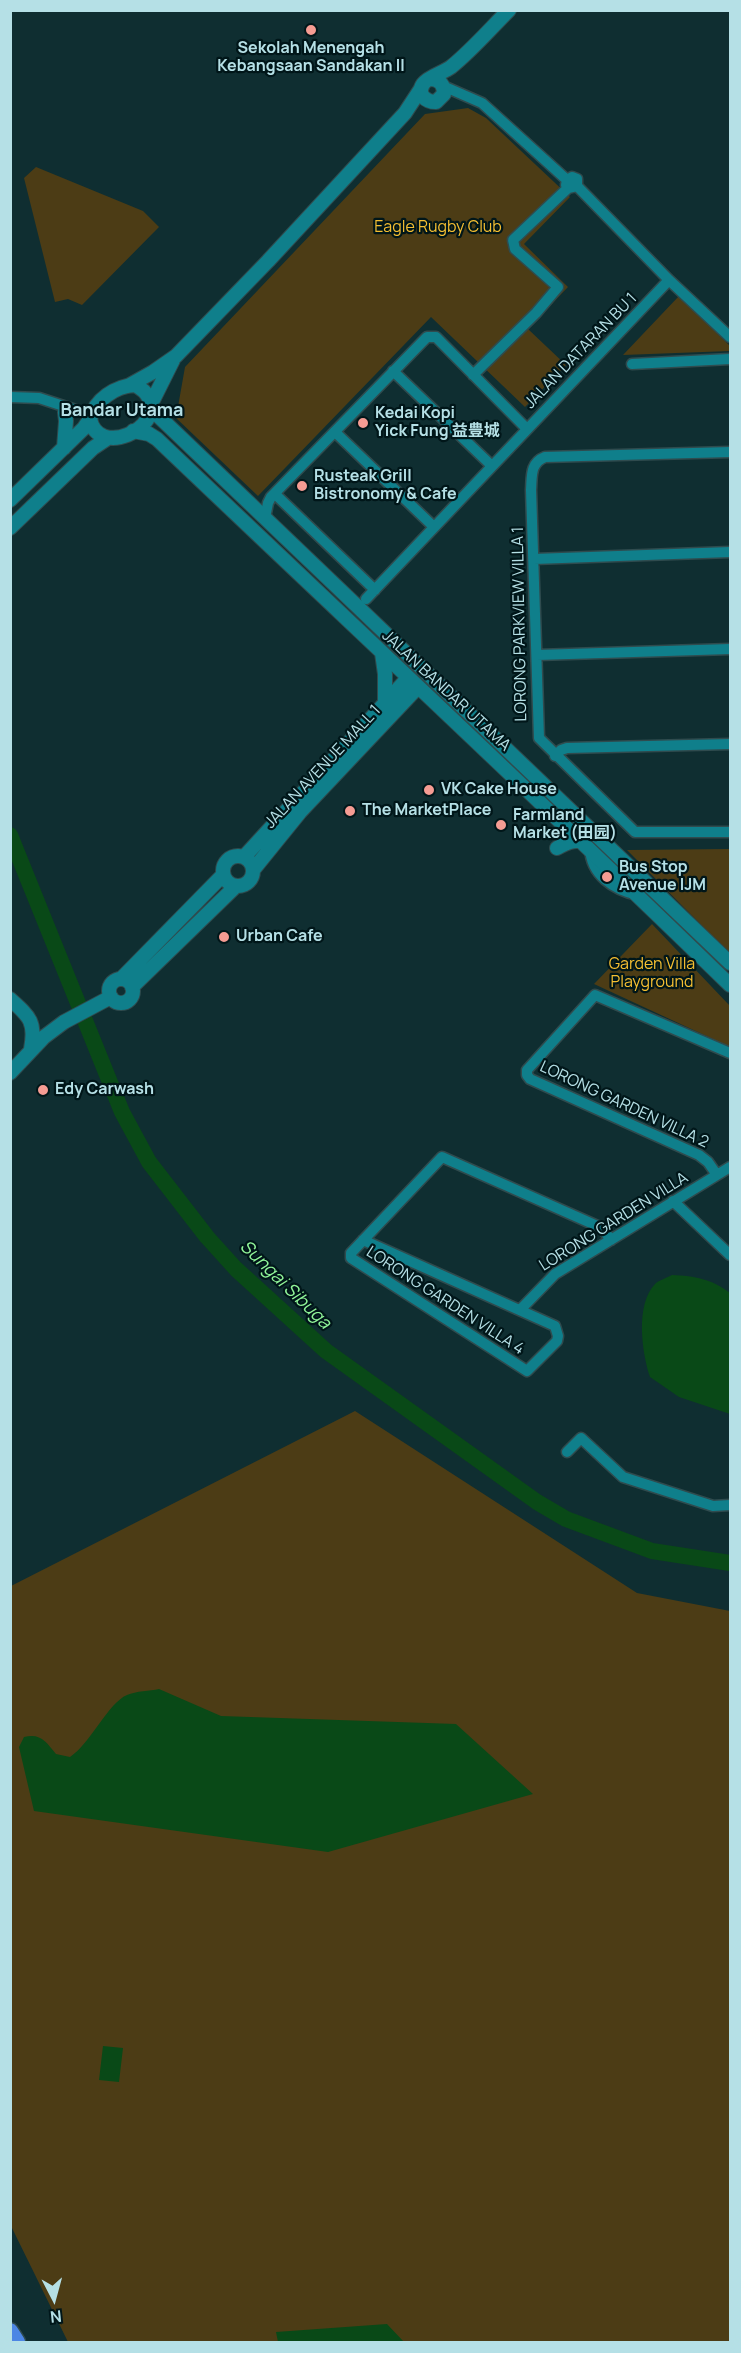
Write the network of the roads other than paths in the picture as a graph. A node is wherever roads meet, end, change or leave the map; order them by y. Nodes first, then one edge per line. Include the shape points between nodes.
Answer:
1 (509, 10) edge
2 (450, 68) junction
3 (426, 83) junction
4 (443, 86) junction
5 (474, 99) junction
6 (434, 102) junction
7 (405, 113) junction
8 (571, 185) junction
9 (669, 280) junction
10 (730, 337) edge
11 (176, 356) junction
12 (730, 359) edge
13 (632, 364) dead end
14 (393, 371) junction
15 (473, 375) junction
16 (128, 386) junction
17 (10, 397) edge
18 (27, 398) junction
19 (151, 406) junction
20 (65, 412) junction
21 (90, 417) junction
22 (527, 429) junction
23 (133, 431) junction
24 (335, 432) junction
25 (108, 438) junction
26 (64, 448) junction
27 (730, 452) edge
28 (492, 466) junction
29 (275, 494) junction
30 (10, 500) edge
31 (265, 518) junction
32 (434, 527) junction
33 (10, 528) edge
34 (730, 552) edge
35 (534, 559) junction
36 (375, 590) junction
37 (349, 597) junction
38 (366, 599) junction
39 (367, 616) junction
40 (730, 649) edge
41 (382, 654) junction
42 (537, 655) junction
43 (416, 678) junction
44 (385, 702) junction
45 (400, 707) junction
46 (443, 711) junction
47 (730, 744) edge
48 (555, 756) junction
49 (565, 804) junction
50 (567, 826) junction
51 (730, 832) edge
52 (587, 845) junction
53 (557, 848) dead end
54 (244, 857) junction
55 (253, 870) junction
56 (223, 875) junction
57 (236, 886) junction
58 (730, 963) edge
59 (127, 983) junction
60 (730, 985) edge
61 (111, 998) junction
62 (10, 999) edge
63 (31, 1021) junction
64 (59, 1026) junction
65 (31, 1049) junction
66 (730, 1053) edge
67 (10, 1073) edge
68 (730, 1167) edge
69 (717, 1175) junction
70 (673, 1201) junction
71 (363, 1240) junction
72 (611, 1240) junction
73 (730, 1255) edge
74 (520, 1310) junction
75 (567, 1452) dead end
76 (730, 1505) edge
77 (10, 2331) edge
78 (17, 2343) edge

1 - 2 street
2 - 3 street
2 - 4 street
3 - 4 street via 438,81
3 - 6 street via 423,97
3 - 7 street
4 - 5 street
4 - 6 street via 444,94
5 - 6 street
5 - 8 street
6 - 7 street
7 - 11 street
8 - 9 street
8 - 15 street via 513,240 515,249 558,287
9 - 10 street
9 - 22 street, JALAN DATARAN BU 1
11 - 16 street
11 - 19 street
12 - 13 street
14 - 15 street via 427,336 432,336
14 - 24 street
14 - 28 street
15 - 22 street
16 - 19 street via 141,387
16 - 21 street via 105,397
17 - 18 street
18 - 20 street
18 - 21 street via 39,398
19 - 23 street via 147,421
19 - 31 street, JALAN BANDAR UTAMA
20 - 21 street
20 - 26 street
21 - 25 street via 94,431
21 - 26 street
22 - 28 street, JALAN DATARAN BU 1
23 - 25 street via 123,437
23 - 41 street, JALAN BANDAR UTAMA via 157,439
24 - 29 street
24 - 32 street
25 - 33 street
26 - 30 street
27 - 35 street, LORONG PARKVIEW VILLA 1 via 538,460 532,466
28 - 32 street, JALAN DATARAN BU 1
29 - 31 street
29 - 36 street
31 - 37 street, JALAN BANDAR UTAMA
32 - 36 street, JALAN DATARAN BU 1
34 - 35 street
35 - 42 street, LORONG PARKVIEW VILLA 1
36 - 38 street, JALAN DATARAN BU 1
37 - 38 street
37 - 39 street, JALAN BANDAR UTAMA
38 - 39 street
39 - 43 street, JALAN BANDAR UTAMA via 386,633
40 - 42 street
41 - 43 street, JALAN BANDAR UTAMA
41 - 44 street
42 - 48 street, LORONG PARKVIEW VILLA 1 via 537,732
43 - 44 street, JALAN AVENUE MALL 1
43 - 45 street, JALAN AVENUE MALL 1
43 - 46 street, JALAN BANDAR UTAMA
43 - 49 street via 462,707
44 - 54 street, JALAN AVENUE MALL 1
45 - 46 street via 425,703
45 - 55 street, JALAN AVENUE MALL 1 via 300,812
46 - 50 street, JALAN BANDAR UTAMA
47 - 48 street via 567,748
48 - 51 street, LORONG PARKVIEW VILLA 1 via 635,832
49 - 50 street
49 - 58 street
50 - 52 street, JALAN BANDAR UTAMA
52 - 53 street via 577,840
52 - 60 street, JALAN BANDAR UTAMA
54 - 55 street
54 - 56 street via 230,858
55 - 57 street via 247,883
56 - 57 street
56 - 59 street
57 - 59 street
59 - 61 street via 112,984
59 - 61 street via 133,995 118,1003
61 - 64 street
62 - 63 street
63 - 64 street
63 - 65 street
64 - 65 street
65 - 67 street
66 - 69 street, LORONG GARDEN VILLA 2 via 595,995 530,1064 527,1075 699,1155
68 - 69 street, LORONG GARDEN VILLA
69 - 70 street, LORONG GARDEN VILLA
70 - 72 street, LORONG GARDEN VILLA
70 - 73 street
71 - 72 street via 442,1157 602,1228
71 - 74 street, LORONG GARDEN VILLA 4
71 - 74 street, LORONG GARDEN VILLA 4 via 351,1258 527,1371 558,1336 555,1326
72 - 74 street, LORONG GARDEN VILLA via 555,1274
75 - 76 street via 581,1438 623,1477 713,1506
77 - 78 highway

